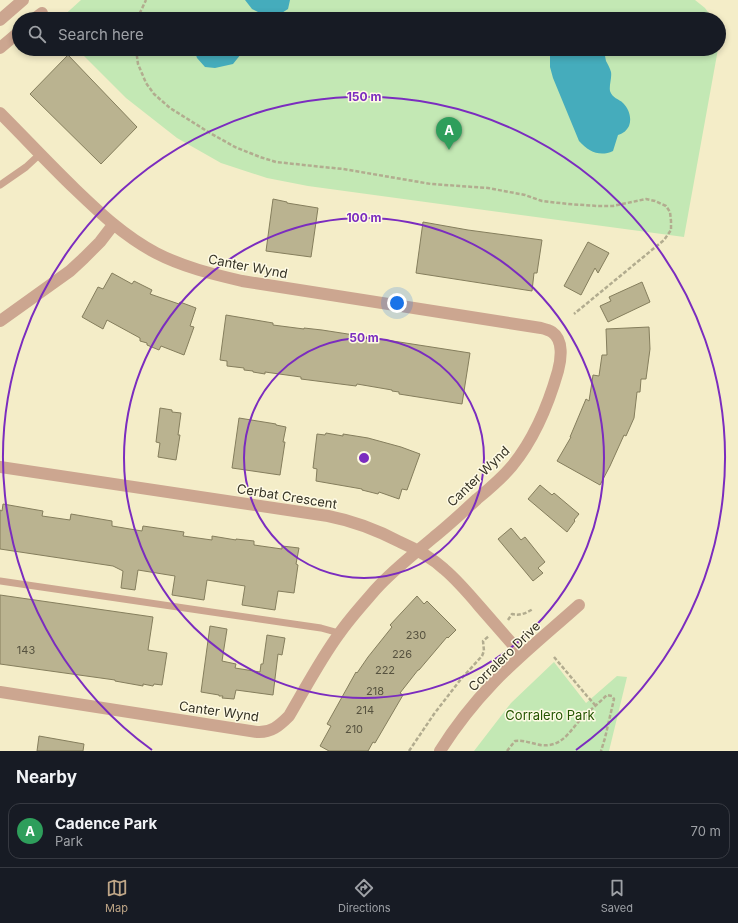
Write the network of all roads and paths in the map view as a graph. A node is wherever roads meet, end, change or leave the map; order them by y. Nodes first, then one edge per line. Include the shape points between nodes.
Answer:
1 (23, 0) edge
2 (146, 0) edge
3 (140, 12) edge
4 (0, 20) edge
5 (12, 38) edge
6 (0, 48) edge
7 (137, 56) edge
8 (0, 113) edge
9 (40, 154) junction
10 (0, 185) edge
11 (113, 225) junction
12 (574, 314) dead end
13 (0, 321) edge
14 (0, 466) edge
15 (418, 550) junction
16 (0, 581) edge
17 (579, 605) dead end
18 (533, 609) dead end
19 (508, 620) dead end
20 (339, 633) junction
21 (489, 636) dead end
22 (522, 655) junction
23 (554, 657) dead end
24 (0, 692) edge
25 (596, 706) junction
26 (408, 751) edge
27 (440, 751) edge
28 (507, 751) edge
29 (601, 751) edge

1 - 4 street
2 - 3 path
5 - 6 street
7 - 12 path via 146,83 170,108 235,147 276,162 343,169 431,184 488,188 542,201 568,204 613,206 646,199 666,206 670,212 671,230 664,240
8 - 9 street, Canter Wynd
9 - 10 lane
9 - 11 street, Canter Wynd
11 - 13 street via 70,271
11 - 15 street, Canter Wynd via 154,252 196,270 218,276 541,328 557,336 561,356 559,367 548,404 524,450 512,467 494,484
14 - 15 street, Cerbat Crescent via 345,519 377,530
15 - 20 street, Canter Wynd via 377,588
15 - 22 street, Cerbat Crescent via 446,570
16 - 20 lane via 321,628
17 - 22 street, Corralero Drive
18 - 19 path via 524,614 512,614
20 - 24 street, Canter Wynd via 289,716 272,730 263,732
21 - 26 path via 483,641 482,656 461,679
22 - 27 street, Corralero Drive via 492,684
23 - 25 path
25 - 28 path via 560,741 548,745 515,740
25 - 29 path via 607,695 614,699

